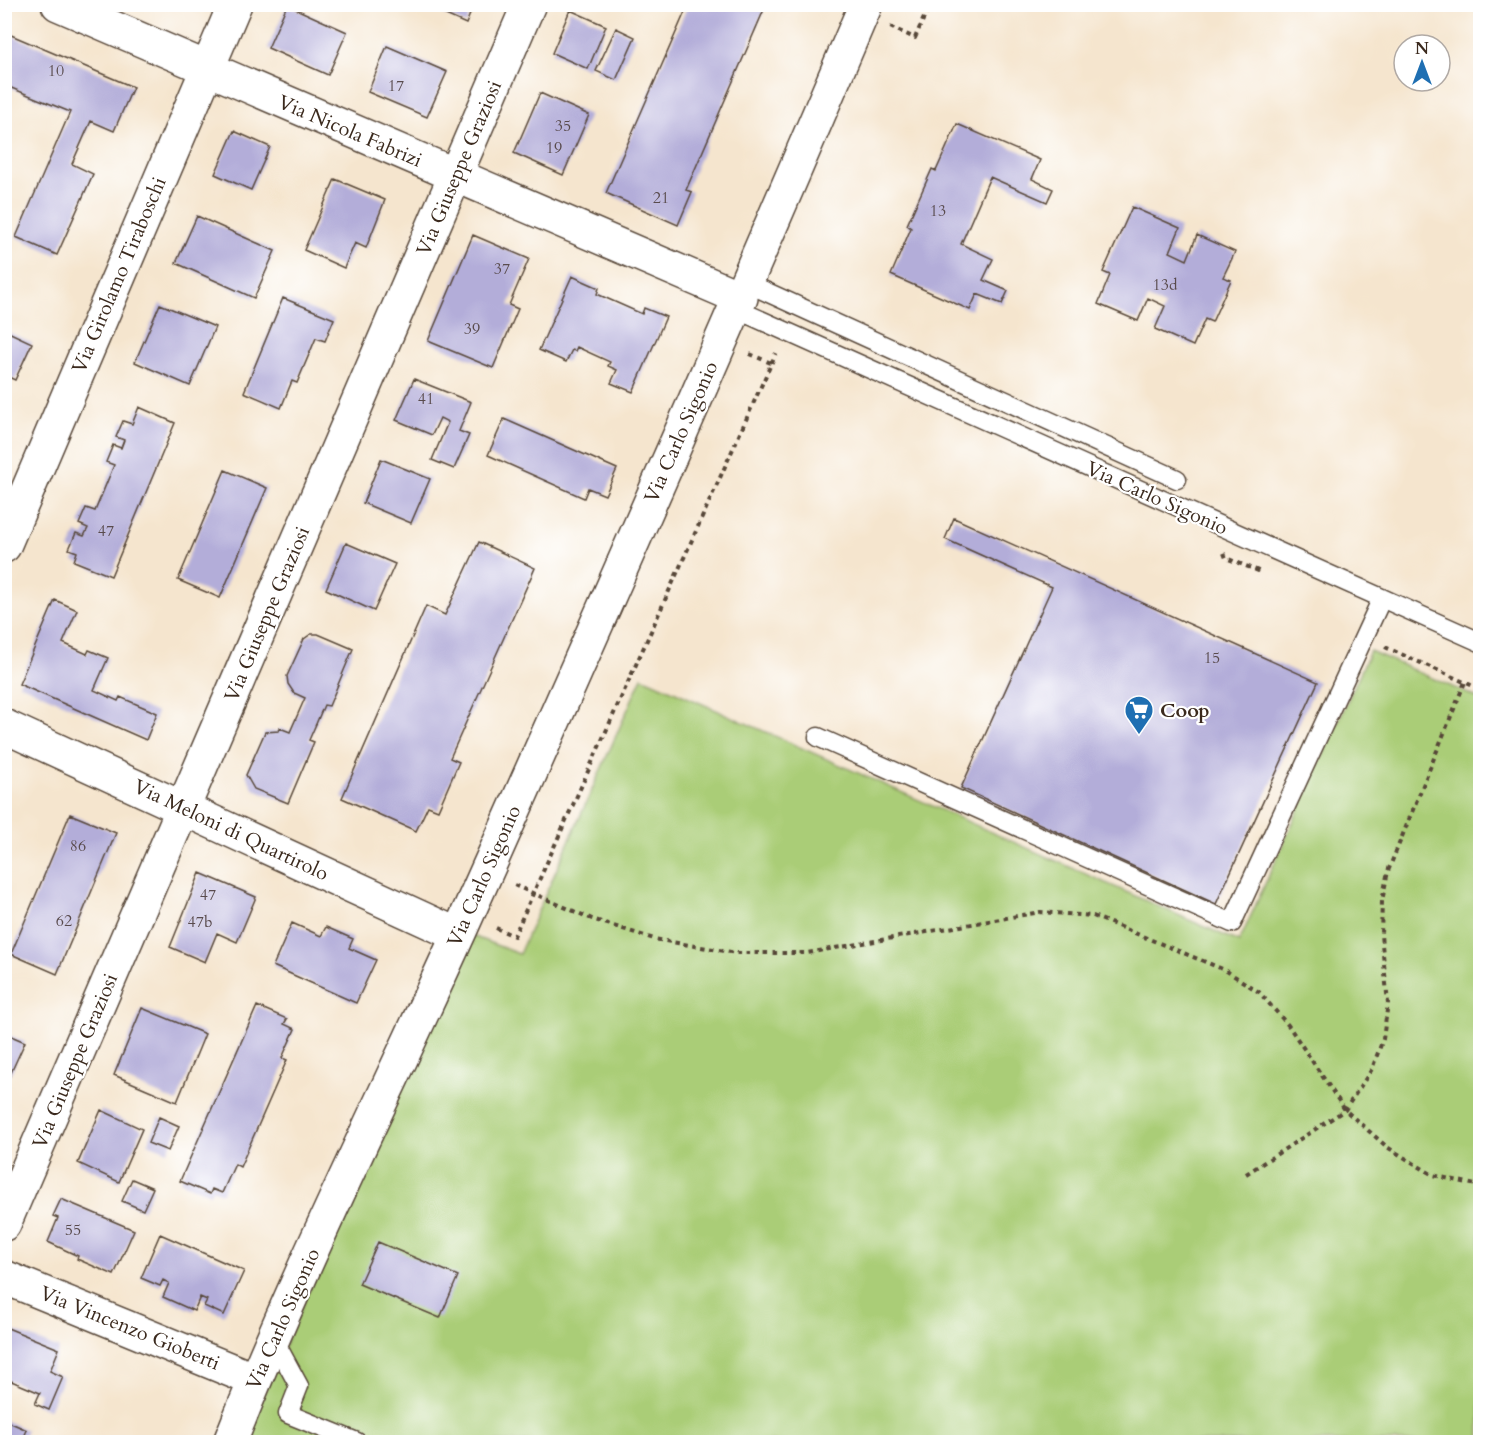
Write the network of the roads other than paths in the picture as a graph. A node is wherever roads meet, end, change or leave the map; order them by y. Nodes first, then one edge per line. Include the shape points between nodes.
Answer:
1 (58, 4) edge
2 (235, 4) edge
3 (529, 4) edge
4 (864, 10) edge
5 (207, 69) junction
6 (456, 177) junction
7 (741, 296) junction
8 (1177, 479) dead end
9 (4, 546) edge
10 (1382, 598) junction
11 (1480, 642) edge
12 (4, 726) edge
13 (818, 737) dead end
14 (183, 807) junction
15 (462, 925) junction
16 (4, 1224) edge
17 (4, 1277) edge
18 (273, 1338) junction
19 (255, 1380) junction
20 (230, 1443) edge
21 (357, 1443) edge

1 - 5 street, Via Nicola Fabrizi
2 - 5 street, Via Girolamo Tiraboschi
3 - 6 street, Via Giuseppe Graziosi
4 - 7 street, Via Carlo Sigonio
5 - 6 street, Via Nicola Fabrizi
5 - 9 street, Via Girolamo Tiraboschi
6 - 7 street, Via Nicola Fabrizi
6 - 14 street, Via Giuseppe Graziosi
7 - 8 lane, Via Carlo Sigonio
7 - 10 lane, Via Carlo Sigonio
7 - 15 street, Via Carlo Sigonio
10 - 11 lane, Via Carlo Sigonio
10 - 13 lane via 1232,923
12 - 14 street, Via Meloni di Quartirolo
14 - 15 street, Via Meloni di Quartirolo
14 - 16 street, Via Giuseppe Graziosi
15 - 18 street, Via Carlo Sigonio
17 - 19 street, Via Vincenzo Gioberti
18 - 19 street, Via Carlo Sigonio
18 - 21 lane via 299,1386 288,1414
19 - 20 street, Via Carlo Sigonio

